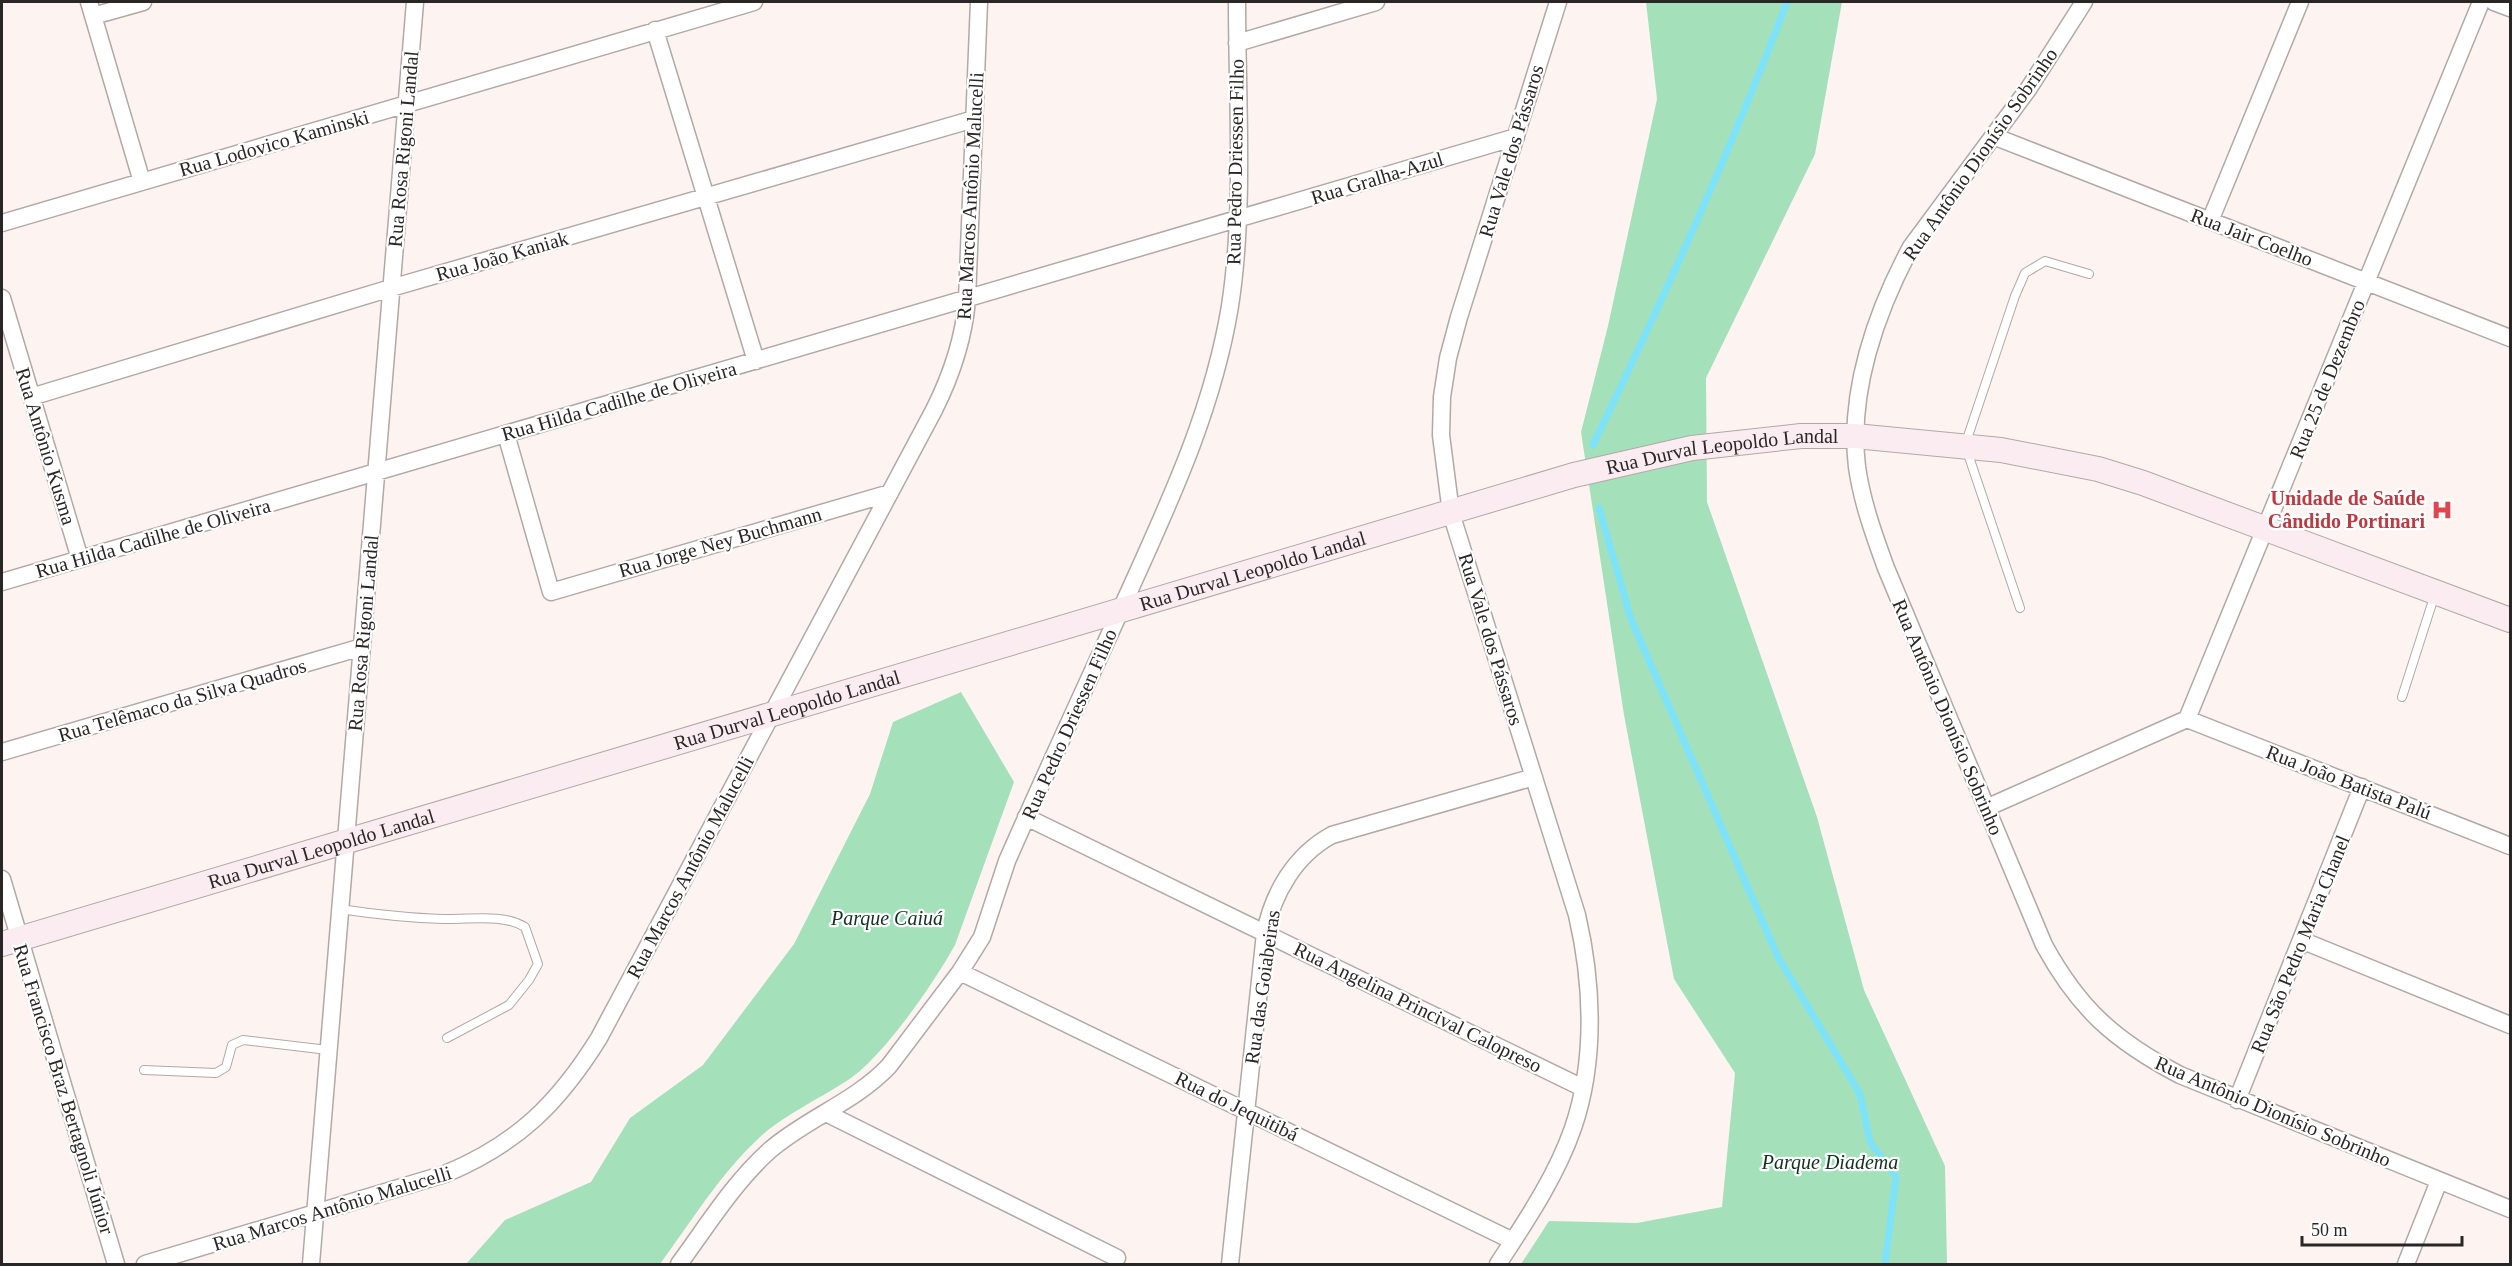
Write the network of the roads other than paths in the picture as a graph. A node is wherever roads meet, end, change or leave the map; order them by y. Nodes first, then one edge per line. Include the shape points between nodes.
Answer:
1 (143, 2) edge
2 (415, 2) edge
3 (754, 2) edge
4 (979, 2) edge
5 (1237, 2) edge
6 (1376, 2) edge
7 (1558, 2) edge
8 (2084, 2) edge
9 (2300, 2) edge
10 (2481, 2) edge
11 (2494, 2) edge
12 (2511, 8) edge
13 (91, 9) edge
14 (655, 30) junction
15 (1237, 43) junction
16 (406, 104) junction
17 (974, 119) junction
18 (1993, 136) junction
19 (1516, 137) junction
20 (142, 182) junction
21 (706, 196) junction
22 (1238, 220) junction
23 (2210, 221) junction
24 (2, 223) edge
25 (2089, 274) dead end
26 (2366, 282) junction
27 (392, 288) junction
28 (2, 298) edge
29 (967, 299) junction
30 (2511, 338) edge
31 (756, 361) junction
32 (31, 397) junction
33 (506, 434) junction
34 (1855, 436) junction
35 (1965, 445) junction
36 (376, 472) junction
37 (890, 493) junction
38 (1451, 513) junction
39 (2266, 528) junction
40 (80, 559) junction
41 (2, 582) edge
42 (2436, 592) junction
43 (2020, 608) dead end
44 (1120, 612) junction
45 (2511, 620) edge
46 (362, 647) junction
47 (2402, 697) dead end
48 (771, 715) junction
49 (2187, 719) junction
50 (2, 752) edge
51 (1534, 777) junction
52 (2362, 787) junction
53 (1986, 808) junction
54 (1026, 816) junction
55 (346, 842) junction
56 (2511, 846) edge
57 (2, 879) edge
58 (340, 909) junction
59 (1265, 933) junction
60 (2301, 940) junction
61 (10, 942) edge
62 (960, 972) junction
63 (2511, 1025) edge
64 (447, 1038) dead end
65 (328, 1050) junction
66 (144, 1070) dead end
67 (1583, 1088) junction
68 (2238, 1100) junction
69 (1246, 1111) junction
70 (826, 1113) junction
71 (2439, 1180) junction
72 (2511, 1209) edge
73 (315, 1214) junction
74 (1513, 1241) junction
75 (1117, 1258) dead end
76 (117, 1264) edge
77 (145, 1264) edge
78 (311, 1264) edge
79 (679, 1264) edge
80 (1230, 1264) edge
81 (1498, 1264) edge
82 (2406, 1264) edge

1 - 13 street
2 - 16 street, Rua Rosa Rigoni Landal
3 - 14 street, Rua Lodovico Kaminski
4 - 17 street, Rua Marcos Antônio Malucelli
5 - 15 street, Rua Pedro Driessen Filho
6 - 15 street
7 - 19 street, Rua Vale dos Pássaros
8 - 18 street, Rua Antônio Dionísio Sobrinho
9 - 23 street
10 - 26 street, Rua 25 de Dezembro
11 - 12 street
13 - 20 street
14 - 16 street, Rua Lodovico Kaminski
14 - 21 street
15 - 22 street, Rua Pedro Driessen Filho
16 - 20 street, Rua Lodovico Kaminski
16 - 27 street, Rua Rosa Rigoni Landal
17 - 21 street, Rua João Kaniak
17 - 29 street, Rua Marcos Antônio Malucelli
18 - 23 street, Rua Jair Coelho
18 - 34 street, Rua Antônio Dionísio Sobrinho via 1925,226 1896,274 1868,352
19 - 22 street, Rua Gralha-Azul
19 - 38 street, Rua Vale dos Pássaros via 1448,358 1441,435
20 - 24 street, Rua Lodovico Kaminski
21 - 27 street, Rua João Kaniak
21 - 31 street
22 - 29 street, Rua Hilda Cadilhe de Oliveira
22 - 44 street, Rua Pedro Driessen Filho via 1230,306 1210,396 1183,474
23 - 26 street, Rua Jair Coelho
25 - 35 lane via 2045,261 2025,273
26 - 30 street, Rua Jair Coelho
26 - 39 street, Rua 25 de Dezembro
27 - 32 street, Rua João Kaniak
27 - 36 street, Rua Rosa Rigoni Landal
28 - 32 street, Rua Antônio Kusma
29 - 31 street, Rua Hilda Cadilhe de Oliveira
29 - 37 street, Rua Marcos Antônio Malucelli via 952,371
31 - 33 street, Rua Hilda Cadilhe de Oliveira
32 - 40 street, Rua Antônio Kusma
33 - 36 street, Rua Hilda Cadilhe de Oliveira
33 - 37 street, Rua Jorge Ney Buchmann via 551,592
34 - 35 street, Rua Durval Leopoldo Landal
34 - 38 street, Rua Durval Leopoldo Landal via 1801,435 1692,448 1574,475
34 - 53 street, Rua Antônio Dionísio Sobrinho via 1863,498 1872,530
35 - 39 street, Rua Durval Leopoldo Landal via 2098,469
35 - 43 lane
36 - 40 street, Rua Hilda Cadilhe de Oliveira
36 - 46 street, Rua Rosa Rigoni Landal
37 - 48 street, Rua Marcos Antônio Malucelli
38 - 44 street, Rua Durval Leopoldo Landal
38 - 51 street, Rua Vale dos Pássaros
39 - 42 street, Rua Durval Leopoldo Landal
39 - 49 street, Rua 25 de Dezembro
40 - 41 street, Rua Hilda Cadilhe de Oliveira
42 - 45 street, Rua Durval Leopoldo Landal
42 - 47 lane
44 - 48 street, Rua Durval Leopoldo Landal
44 - 54 street, Rua Pedro Driessen Filho
46 - 50 street, Rua Telêmaco da Silva Quadros
46 - 55 street, Rua Rosa Rigoni Landal
48 - 55 street, Rua Durval Leopoldo Landal
48 - 73 street, Rua Marcos Antônio Malucelli via 599,1038 561,1094 506,1143 474,1162
49 - 52 street, Rua João Batista Palú
49 - 53 street
51 - 59 street, Rua das Goiabeiras via 1348,829 1317,843 1274,899
51 - 67 street, Rua Vale dos Pássaros via 1582,939 1589,1004
52 - 56 street, Rua João Batista Palú
52 - 60 street, Rua São Pedro Maria Chanel
53 - 68 street, Rua Antônio Dionísio Sobrinho via 2044,945 2076,996 2099,1021 2152,1061
54 - 59 street, Rua Angelina Princival Calopreso
54 - 62 street, Rua Pedro Driessen Filho via 986,927
55 - 58 street, Rua Rosa Rigoni Landal
55 - 61 street, Rua Durval Leopoldo Landal
57 - 61 street, Rua Francisco Braz Bertagnoli Júnior
58 - 64 lane via 443,919 511,919 525,927 538,964 529,980 509,1005
58 - 65 street, Rua Rosa Rigoni Landal
59 - 67 street, Rua Angelina Princival Calopreso
59 - 69 street, Rua das Goiabeiras
60 - 63 street
60 - 68 street, Rua São Pedro Maria Chanel
61 - 76 street, Rua Francisco Braz Bertagnoli Júnior
62 - 69 street, Rua do Jequitibá
62 - 70 street, Rua Pedro Driessen Filho via 876,1081
65 - 66 lane via 243,1040 232,1045 226,1067 216,1073
65 - 73 street, Rua Rosa Rigoni Landal
67 - 74 street, Rua Vale dos Pássaros via 1563,1153
68 - 71 street, Rua Antônio Dionísio Sobrinho
69 - 74 street, Rua do Jequitibá
69 - 80 street, Rua das Goiabeiras
70 - 75 street
70 - 79 street, Rua Pedro Driessen Filho via 769,1151
71 - 72 street, Rua Antônio Dionísio Sobrinho
71 - 82 street
73 - 77 street, Rua Marcos Antônio Malucelli
73 - 78 street, Rua Rosa Rigoni Landal
74 - 81 street, Rua Vale dos Pássaros

